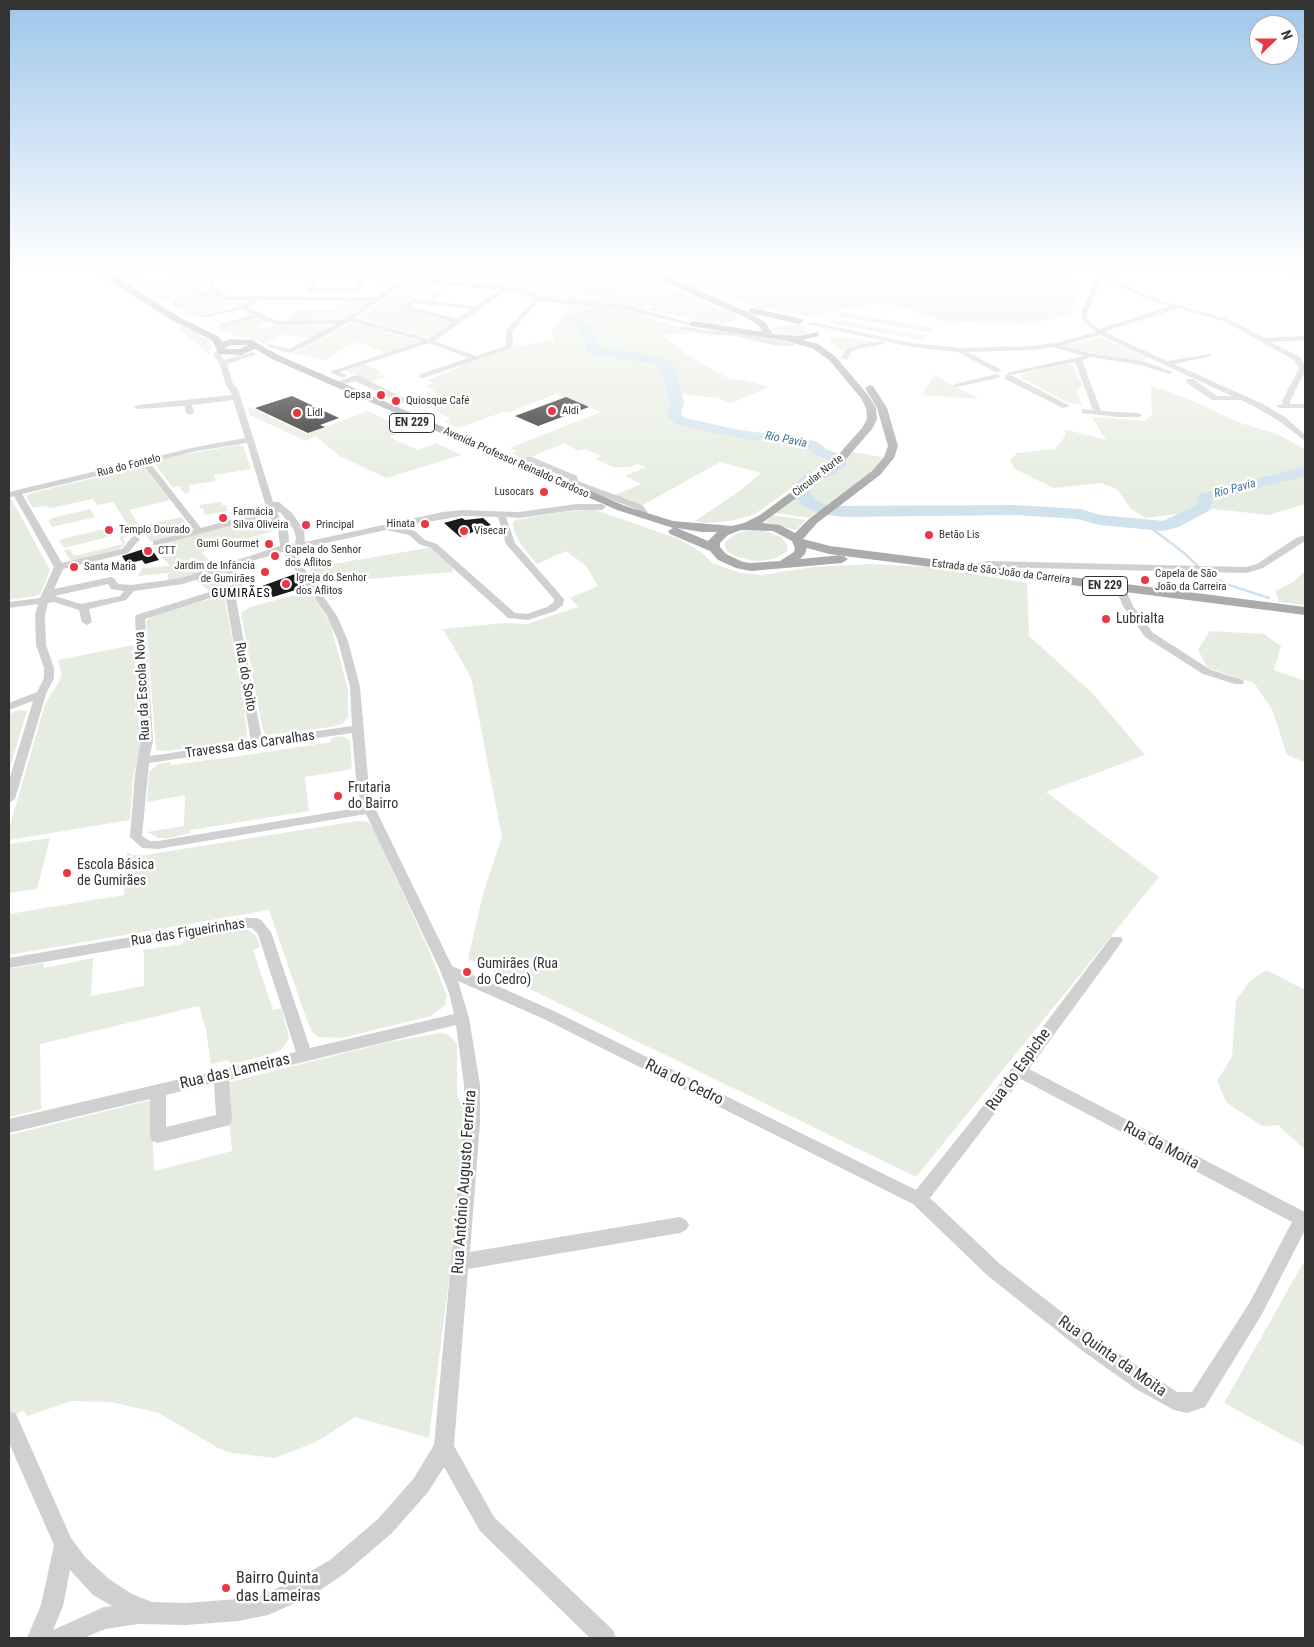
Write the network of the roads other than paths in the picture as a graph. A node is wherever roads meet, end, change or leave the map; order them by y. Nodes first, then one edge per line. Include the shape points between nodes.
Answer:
1 (219, 344) edge
2 (225, 344) edge
3 (238, 344) edge
4 (244, 344) edge
5 (305, 344) edge
6 (420, 344) edge
7 (437, 344) edge
8 (510, 344) edge
9 (808, 344) edge
10 (830, 344) edge
11 (875, 344) edge
12 (896, 344) edge
13 (907, 344) edge
14 (1058, 344) edge
15 (1125, 344) edge
16 (1269, 344) edge
17 (912, 345) junction
18 (268, 346) dead end
19 (1050, 346) junction
20 (251, 347) junction
21 (219, 349) junction
22 (960, 350) junction
23 (238, 353) junction
24 (1209, 355) dead end
25 (1094, 356) junction
26 (476, 358) junction
27 (844, 358) junction
28 (1078, 359) junction
29 (1301, 359) edge
30 (1166, 363) junction
31 (224, 364) junction
32 (996, 374) junction
33 (1009, 375) junction
34 (1192, 375) junction
35 (423, 376) dead end
36 (1182, 376) junction
37 (340, 380) junction
38 (956, 386) dead end
39 (236, 397) junction
40 (1244, 398) junction
41 (410, 399) dead end
42 (188, 403) junction
43 (1066, 406) dead end
44 (1260, 406) junction
45 (1287, 406) junction
46 (1305, 406) edge
47 (138, 407) dead end
48 (1084, 411) dead end
49 (190, 413) dead end
50 (1098, 413) junction
51 (1138, 415) dead end
52 (1305, 439) edge
53 (250, 440) junction
54 (529, 458) dead end
55 (145, 462) junction
56 (552, 469) junction
57 (540, 474) junction
58 (13, 494) edge
59 (266, 495) junction
60 (602, 507) junction
61 (282, 509) junction
62 (272, 512) junction
63 (502, 515) junction
64 (644, 516) junction
65 (748, 526) junction
66 (384, 527) junction
67 (732, 529) junction
68 (199, 531) junction
69 (1305, 538) edge
70 (135, 539) dead end
71 (798, 540) junction
72 (156, 543) dead end
73 (299, 545) junction
74 (285, 547) junction
75 (714, 548) junction
76 (905, 560) junction
77 (785, 563) junction
78 (59, 567) junction
79 (226, 567) junction
80 (966, 568) junction
81 (306, 577) junction
82 (83, 585) junction
83 (131, 588) junction
84 (1120, 588) junction
85 (225, 590) junction
86 (46, 596) junction
87 (9, 605) edge
88 (86, 606) junction
89 (1305, 612) edge
90 (87, 622) dead end
91 (1238, 682) dead end
92 (41, 694) junction
93 (9, 707) edge
94 (357, 729) junction
95 (257, 744) junction
96 (144, 760) junction
97 (9, 799) edge
98 (369, 810) junction
99 (1116, 940) dead end
100 (9, 963) edge
101 (447, 970) junction
102 (462, 1018) junction
103 (305, 1056) junction
104 (1018, 1070) junction
105 (221, 1076) junction
106 (158, 1091) junction
107 (9, 1126) edge
108 (919, 1200) junction
109 (1304, 1220) edge
110 (680, 1225) dead end
111 (460, 1262) junction
112 (9, 1421) edge
113 (444, 1448) junction
114 (64, 1545) junction
115 (152, 1613) junction
116 (38, 1638) edge
117 (59, 1638) edge
118 (605, 1638) edge

1 - 21 main road
2 - 21 main road
3 - 20 main road
4 - 20 main road, Avenida Professor Reinaldo Cardoso / EN 229
5 - 18 street via 290,351
6 - 37 street via 333,372
7 - 26 street
8 - 26 street via 509,347
9 - 65 main road, Circular Norte via 826,352 852,380 868,403 872,414 870,424 828,471
10 - 27 main road
11 - 27 street via 849,350
12 - 17 street
13 - 17 street
14 - 19 street
15 - 30 street
16 - 29 street
17 - 22 street
19 - 22 street
19 - 25 street
20 - 23 main road, Avenida Professor Reinaldo Cardoso / EN 229
20 - 31 street
20 - 37 main road, Avenida Professor Reinaldo Cardoso / EN 229
20 - 60 main road, Avenida Professor Reinaldo Cardoso / EN 229 via 266,358
21 - 23 main road, EN 229
21 - 31 street, Rua António Augusto Ferreira via 217,354
22 - 32 street
23 - 31 street
24 - 30 street
25 - 28 street
25 - 36 street via 1142,363
26 - 35 street
27 - 71 main road via 882,408 893,446 889,458 876,473 818,516
28 - 33 street
28 - 50 street
29 - 45 street via 1303,368 1286,401
30 - 34 street
31 - 39 street, Rua António Augusto Ferreira
32 - 33 street
32 - 38 street
33 - 43 street
34 - 36 street
34 - 40 street
36 - 40 street via 1215,398
37 - 41 street via 356,378 404,401
37 - 57 main road, Avenida Professor Reinaldo Cardoso / EN 229
39 - 42 street
39 - 53 street, Rua António Augusto Ferreira
40 - 44 street
42 - 47 street
42 - 49 street
44 - 45 street
44 - 52 street via 1282,419
45 - 46 street
48 - 50 street
50 - 51 street
53 - 55 street, Rua do Fontelo via 209,446
53 - 59 street, Rua António Augusto Ferreira
54 - 56 street
55 - 58 street, Rua do Fontelo
55 - 68 street
56 - 57 street
56 - 64 street via 574,478 573,482 639,507
57 - 64 main road, Avenida Professor Reinaldo Cardoso / EN 229
58 - 78 street
59 - 61 street, Rua António Augusto Ferreira
59 - 62 street, Rua António Augusto Ferreira
60 - 63 street
60 - 75 main road, Avenida Professor Reinaldo Cardoso / EN 229
61 - 62 street
61 - 73 street, Rua António Augusto Ferreira via 299,530
62 - 68 street
62 - 74 street, Rua António Augusto Ferreira via 283,530
63 - 66 street via 452,514
63 - 66 street via 511,544 559,598 559,603 551,609 528,617 512,616 434,546 422,542 412,533
64 - 67 main road, Avenida Professor Reinaldo Cardoso / EN 229 via 672,524
65 - 67 main road, EN 229
65 - 71 main road, EN 229 via 776,528
66 - 73 street
67 - 75 main road via 718,537
68 - 72 street
69 - 80 street via 1260,566 1233,571 988,564
70 - 78 street via 125,551
71 - 76 main road, EN 229 via 828,550
71 - 77 main road via 799,554
73 - 74 street
73 - 81 street, Rua António Augusto Ferreira via 298,553
74 - 79 street
74 - 81 street, Rua António Augusto Ferreira
75 - 77 main road, EN 229 via 722,557 740,565 764,567
76 - 77 main road, EN 229 via 842,559
76 - 80 main road, Estrada de São João da Carreira / EN 229
78 - 86 street
79 - 83 street via 175,582
79 - 85 street, Rua da Escola Nova via 240,581
80 - 84 main road, Estrada de São João da Carreira / EN 229
81 - 94 street, Rua António Augusto Ferreira via 332,616 343,641 355,687
82 - 83 street via 111,580 114,588
82 - 86 street
82 - 88 street via 79,591
83 - 88 street via 123,598
84 - 89 main road, Estrada de São João da Carreira / EN 229
84 - 91 street via 1128,606 1159,643 1206,672
85 - 95 street, Rua do Soito via 231,599
85 - 96 street, Rua da Escola Nova via 140,617 147,725
86 - 87 street
86 - 88 street
86 - 92 street via 40,615 40,637 50,673
88 - 90 street
92 - 93 street
92 - 97 street
94 - 95 street, Travessa das Carvalhas
94 - 98 street, Rua António Augusto Ferreira via 363,789
95 - 96 street, Travessa das Carvalhas
96 - 98 street, Rua da Escola Nova via 136,837 147,845
98 - 101 street, Rua António Augusto Ferreira
99 - 104 street, Rua do Espiche
100 - 103 street, Rua das Figueirinhas via 256,923 264,932
101 - 102 street, Rua António Augusto Ferreira
101 - 108 street, Rua do Cedro via 549,1015
102 - 103 street, Rua das Lameiras
102 - 111 street, Rua António Augusto Ferreira via 473,1104
103 - 105 street, Rua das Lameiras
104 - 108 street, Rua do Espiche
104 - 109 street, Rua da Moita
105 - 106 street, Rua das Lameiras
105 - 106 street via 224,1120 158,1136
106 - 107 street, Rua das Lameiras
108 - 109 street, Rua Quinta da Moita via 994,1270 1087,1343 1174,1401 1187,1403 1198,1400 1256,1308
110 - 111 street
111 - 113 street, Rua António Augusto Ferreira
112 - 114 street
113 - 115 street via 421,1485 385,1526 337,1567 305,1587 268,1604 238,1610
113 - 118 street via 487,1524
114 - 115 street via 102,1587 125,1602
114 - 116 street via 52,1606
115 - 117 street via 104,1618

